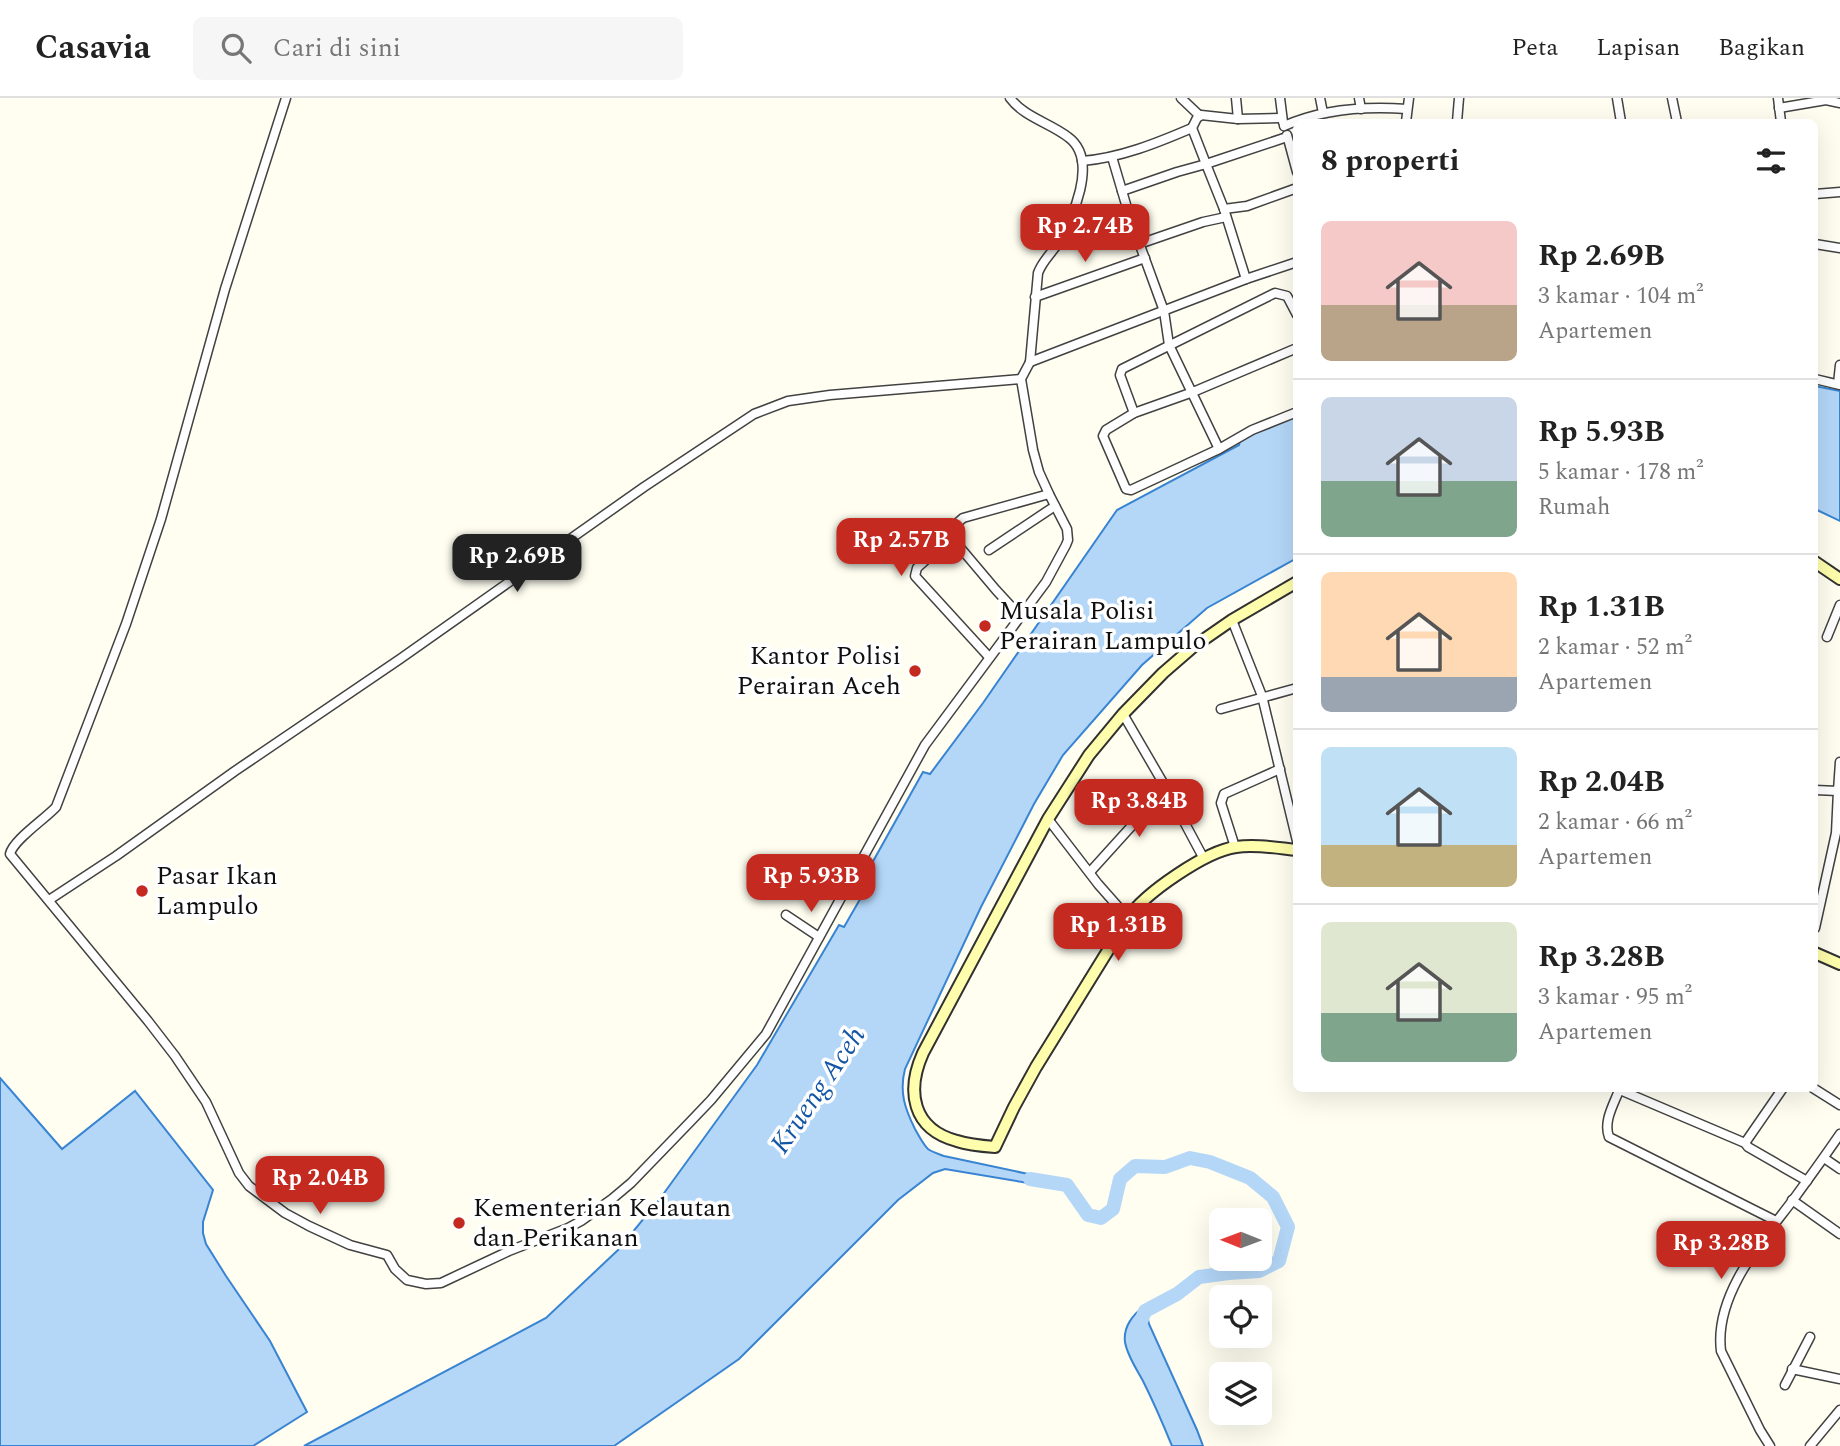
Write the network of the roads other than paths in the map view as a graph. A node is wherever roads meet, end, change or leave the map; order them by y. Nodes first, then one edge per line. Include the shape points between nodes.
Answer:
1 (286, 98) edge
2 (1010, 98) edge
3 (1236, 98) edge
4 (1280, 98) edge
5 (1320, 98) edge
6 (1359, 98) edge
7 (1409, 98) edge
8 (1459, 98) edge
9 (1617, 98) edge
10 (1672, 98) edge
11 (1777, 98) edge
12 (1185, 99) edge
13 (1840, 103) edge
14 (1779, 108) junction
15 (1361, 109) junction
16 (1407, 109) junction
17 (1323, 114) junction
18 (1200, 116) junction
19 (1301, 119) edge
20 (1406, 119) edge
21 (1457, 119) edge
22 (1620, 119) edge
23 (1676, 119) edge
24 (1781, 119) edge
25 (1238, 120) junction
26 (1293, 120) edge
27 (1283, 122) junction
28 (1192, 128) junction
29 (1287, 137) junction
30 (1111, 157) junction
31 (1293, 158) edge
32 (1082, 161) junction
33 (1206, 164) junction
34 (1293, 189) edge
35 (1122, 191) junction
36 (1840, 192) edge
37 (1818, 194) edge
38 (1225, 213) junction
39 (1130, 218) junction
40 (1139, 244) junction
41 (1818, 244) edge
42 (1055, 246) junction
43 (1840, 248) edge
44 (1145, 258) junction
45 (1293, 263) edge
46 (1247, 279) junction
47 (1035, 297) junction
48 (1293, 307) edge
49 (1164, 311) junction
50 (1170, 345) junction
51 (1293, 350) edge
52 (1030, 362) junction
53 (1840, 365) edge
54 (1021, 379) junction
55 (1818, 380) edge
56 (1839, 384) edge
57 (1193, 392) junction
58 (1134, 413) junction
59 (1293, 414) edge
60 (1219, 449) junction
61 (1049, 494) junction
62 (1055, 506) junction
63 (951, 537) junction
64 (989, 550) dead end
65 (1818, 564) edge
66 (1840, 579) edge
67 (1293, 584) edge
68 (1840, 605) edge
69 (1020, 616) junction
70 (1232, 620) junction
71 (1827, 637) dead end
72 (989, 657) junction
73 (1293, 689) edge
74 (1262, 696) junction
75 (1221, 709) dead end
76 (1123, 714) junction
77 (1840, 762) edge
78 (1280, 769) junction
79 (1166, 788) junction
80 (1818, 790) edge
81 (1838, 791) junction
82 (1048, 819) junction
83 (1293, 824) edge
84 (1838, 834) edge
85 (1235, 847) junction
86 (1293, 850) edge
87 (1204, 859) junction
88 (1090, 872) junction
89 (49, 900) junction
90 (786, 915) dead end
91 (1818, 916) edge
92 (1128, 918) junction
93 (818, 937) junction
94 (1818, 954) edge
95 (1840, 964) edge
96 (1818, 1091) edge
97 (1619, 1092) edge
98 (1627, 1092) edge
99 (1779, 1092) edge
100 (1840, 1105) edge
101 (1840, 1134) edge
102 (1745, 1143) junction
103 (1824, 1158) junction
104 (1840, 1169) edge
105 (1807, 1181) junction
106 (1793, 1200) junction
107 (1776, 1221) junction
108 (1840, 1234) edge
109 (1810, 1338) dead end
110 (1792, 1369) junction
111 (1840, 1379) edge
112 (1784, 1385) dead end
113 (1840, 1410) edge
114 (1770, 1446) edge
115 (1810, 1446) edge

1 - 89 street via 126,624 56,807 11,848 10,854
2 - 32 street via 1017,107 1067,136 1076,144
3 - 25 street
4 - 27 street
5 - 17 street
6 - 15 street
7 - 16 street
8 - 21 street
9 - 22 street
10 - 23 street
11 - 14 street
12 - 18 street
13 - 14 street via 1826,100
14 - 24 street
15 - 16 street
15 - 17 street
16 - 20 street
17 - 19 street
18 - 25 street
18 - 28 street
25 - 27 street
26 - 27 street
27 - 29 street
28 - 30 street
28 - 33 street
29 - 31 street
29 - 33 street
30 - 32 street
30 - 35 street
32 - 42 street via 1083,180
33 - 35 street
33 - 38 street
34 - 38 street
35 - 39 street
36 - 37 street
38 - 40 street
38 - 46 street
39 - 40 street
39 - 42 street
40 - 44 street
41 - 43 street
42 - 47 street via 1038,273
44 - 47 street
44 - 49 street
45 - 46 street
46 - 49 street
47 - 52 street
48 - 50 street via 1287,296 1275,293
49 - 50 street
49 - 52 street
50 - 57 street
50 - 58 street via 1120,371
51 - 57 street
52 - 54 street
53 - 56 street
54 - 61 street via 1036,462
54 - 89 street via 830,395 788,401 754,414
55 - 56 street
57 - 58 street
57 - 60 street
58 - 60 street via 1103,433 1128,490
59 - 60 street
61 - 62 street
61 - 63 street via 963,518 947,532
62 - 64 street
62 - 69 street via 1068,540
63 - 69 street
63 - 72 street via 917,568 915,576
65 - 66 street
67 - 70 street
68 - 71 street
69 - 72 street
70 - 74 street
70 - 76 street via 1185,653
72 - 93 street via 925,745
73 - 74 street
74 - 75 street
74 - 78 street
76 - 79 street
76 - 82 street via 1076,772
77 - 81 street
78 - 83 street
78 - 85 street via 1224,794 1221,803
79 - 87 street
79 - 88 street
80 - 81 street
81 - 84 street
82 - 88 street
82 - 92 street via 923,1053 913,1087 919,1114 928,1125 958,1142 995,1147 1031,1077
84 - 91 street
85 - 86 street
85 - 87 street
87 - 92 street via 1143,900
88 - 92 street
89 - 93 street via 174,1056 206,1102 249,1186 285,1213 337,1240 387,1255 407,1280 426,1284 441,1283 568,1228 631,1183 711,1100 766,1034
90 - 93 street
94 - 95 street
96 - 100 street
97 - 107 street via 1608,1120 1609,1137
98 - 102 street
99 - 102 street
101 - 103 street
102 - 105 street
103 - 104 street
103 - 105 street
105 - 106 street
106 - 107 street
106 - 108 street
107 - 114 street via 1740,1274 1719,1339
109 - 110 street
110 - 111 street
110 - 112 street
113 - 115 street

